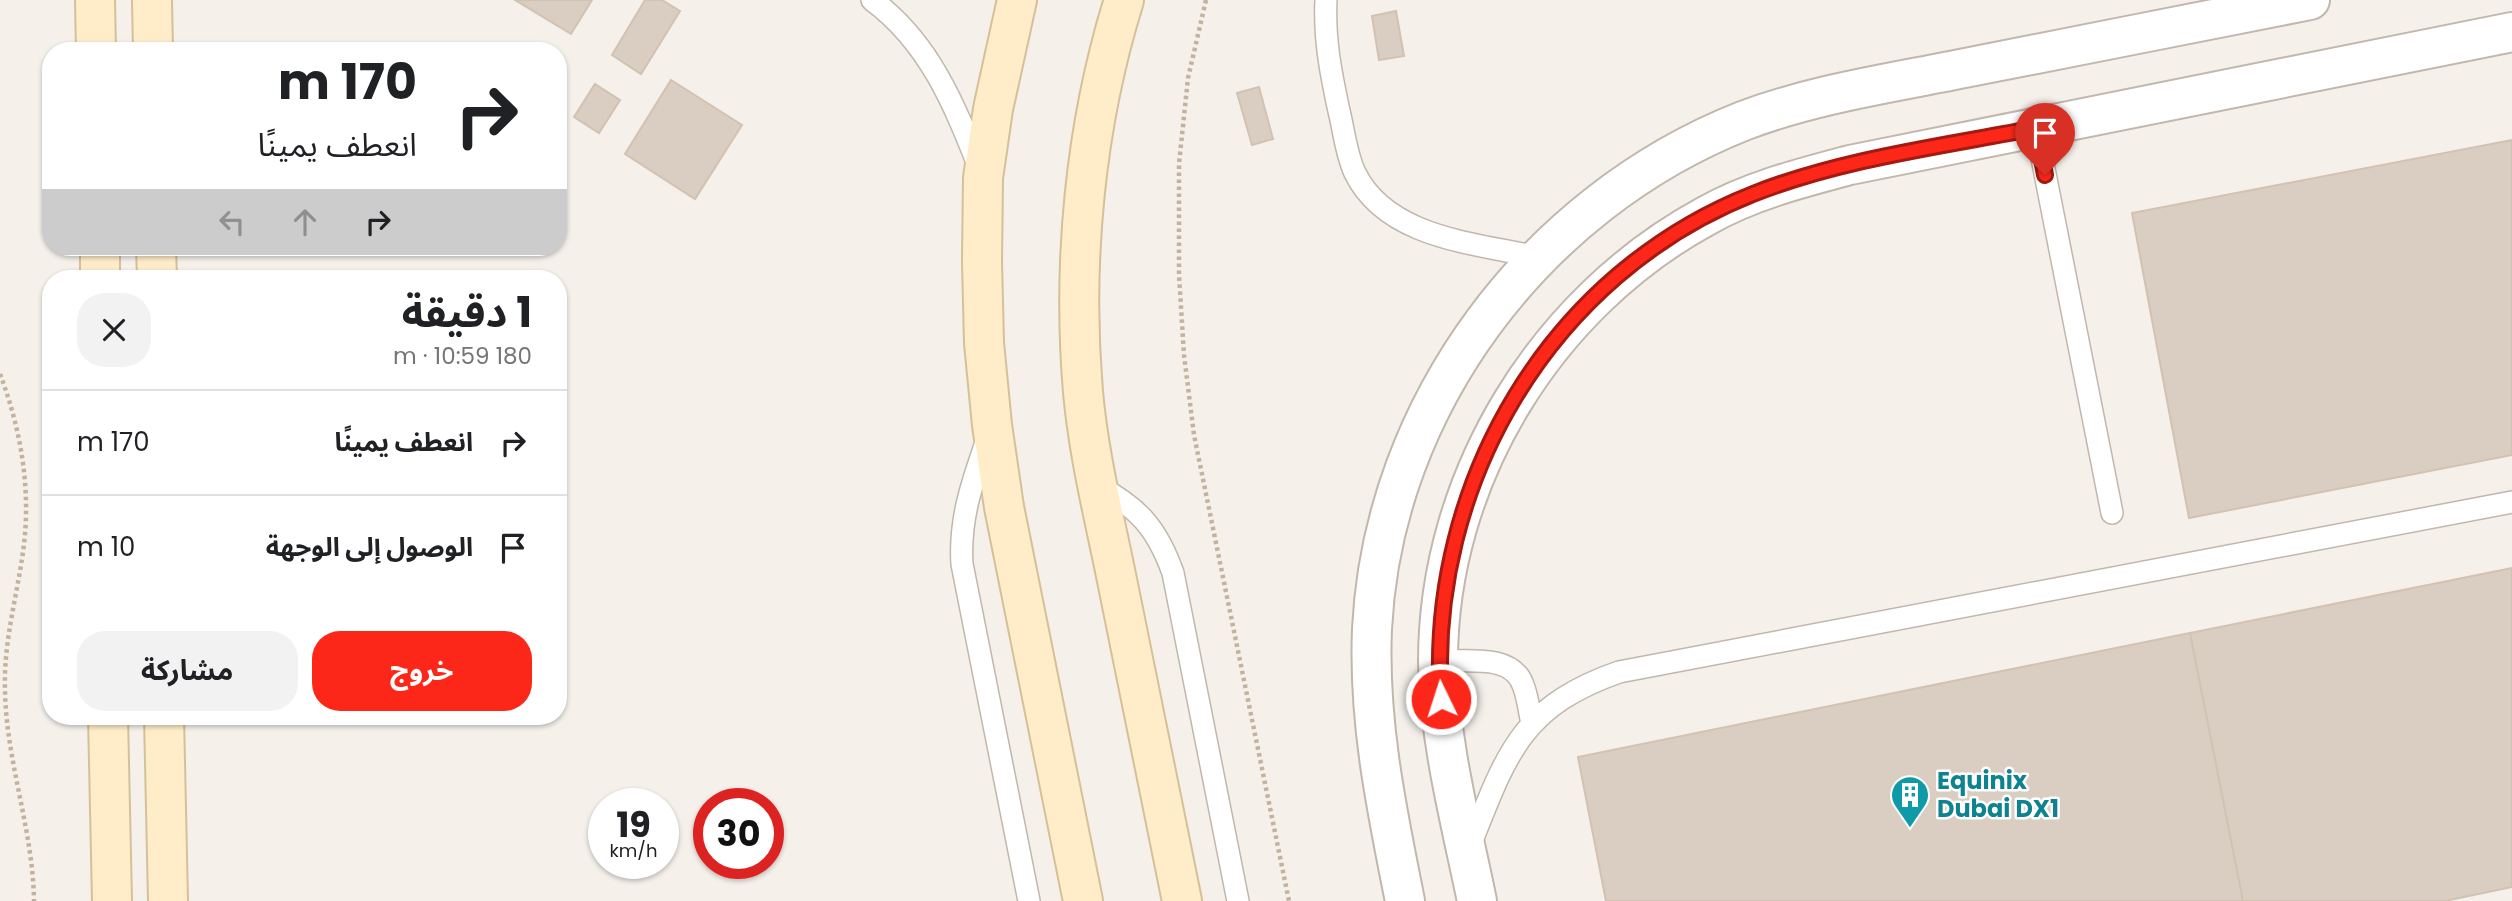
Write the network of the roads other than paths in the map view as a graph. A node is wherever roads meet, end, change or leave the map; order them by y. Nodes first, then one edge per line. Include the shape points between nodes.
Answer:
1 (95, 0) edge
2 (152, 0) edge
3 (873, 0) edge
4 (1017, 0) edge
5 (1124, 0) edge
6 (1326, 0) edge
7 (2310, 0) edge
8 (2512, 32) edge
9 (96, 42) edge
10 (153, 42) edge
11 (2036, 128) junction
12 (983, 178) junction
13 (1537, 257) junction
14 (992, 425) junction
15 (1096, 485) junction
16 (2512, 502) edge
17 (2112, 513) dead end
18 (1438, 662) junction
19 (1532, 723) junction
20 (108, 725) edge
21 (164, 725) edge
22 (1467, 853) junction
23 (112, 901) edge
24 (168, 901) edge
25 (1029, 901) edge
26 (1083, 901) edge
27 (1182, 901) edge
28 (1238, 901) edge
29 (1405, 901) edge
30 (1477, 901) edge

1 - 9 street
2 - 10 street
3 - 12 lane via 924,52 943,81
4 - 12 street
5 - 15 street via 1096,114 1084,206 1083,393
6 - 13 lane via 1328,56 1347,147 1369,195 1388,214 1411,227
7 - 13 street via 1838,93 1744,121 1655,164 1614,191
8 - 11 street
11 - 17 lane
11 - 18 street via 1850,165 1753,194 1664,240 1615,279 1553,342 1524,382 1476,471 1448,568
12 - 14 street via 984,343
13 - 29 street via 1503,295 1445,381 1422,427 1388,524 1378,575 1371,677 1381,783
14 - 25 lane via 963,515 962,564
14 - 26 street via 1004,507
15 - 27 street
15 - 28 lane via 1137,511 1153,529 1173,573
16 - 19 lane via 1619,672 1555,702
18 - 19 lane via 1491,662 1514,671 1523,684
18 - 22 street via 1442,718
19 - 22 lane via 1508,755
20 - 23 street
21 - 24 street
22 - 30 street

